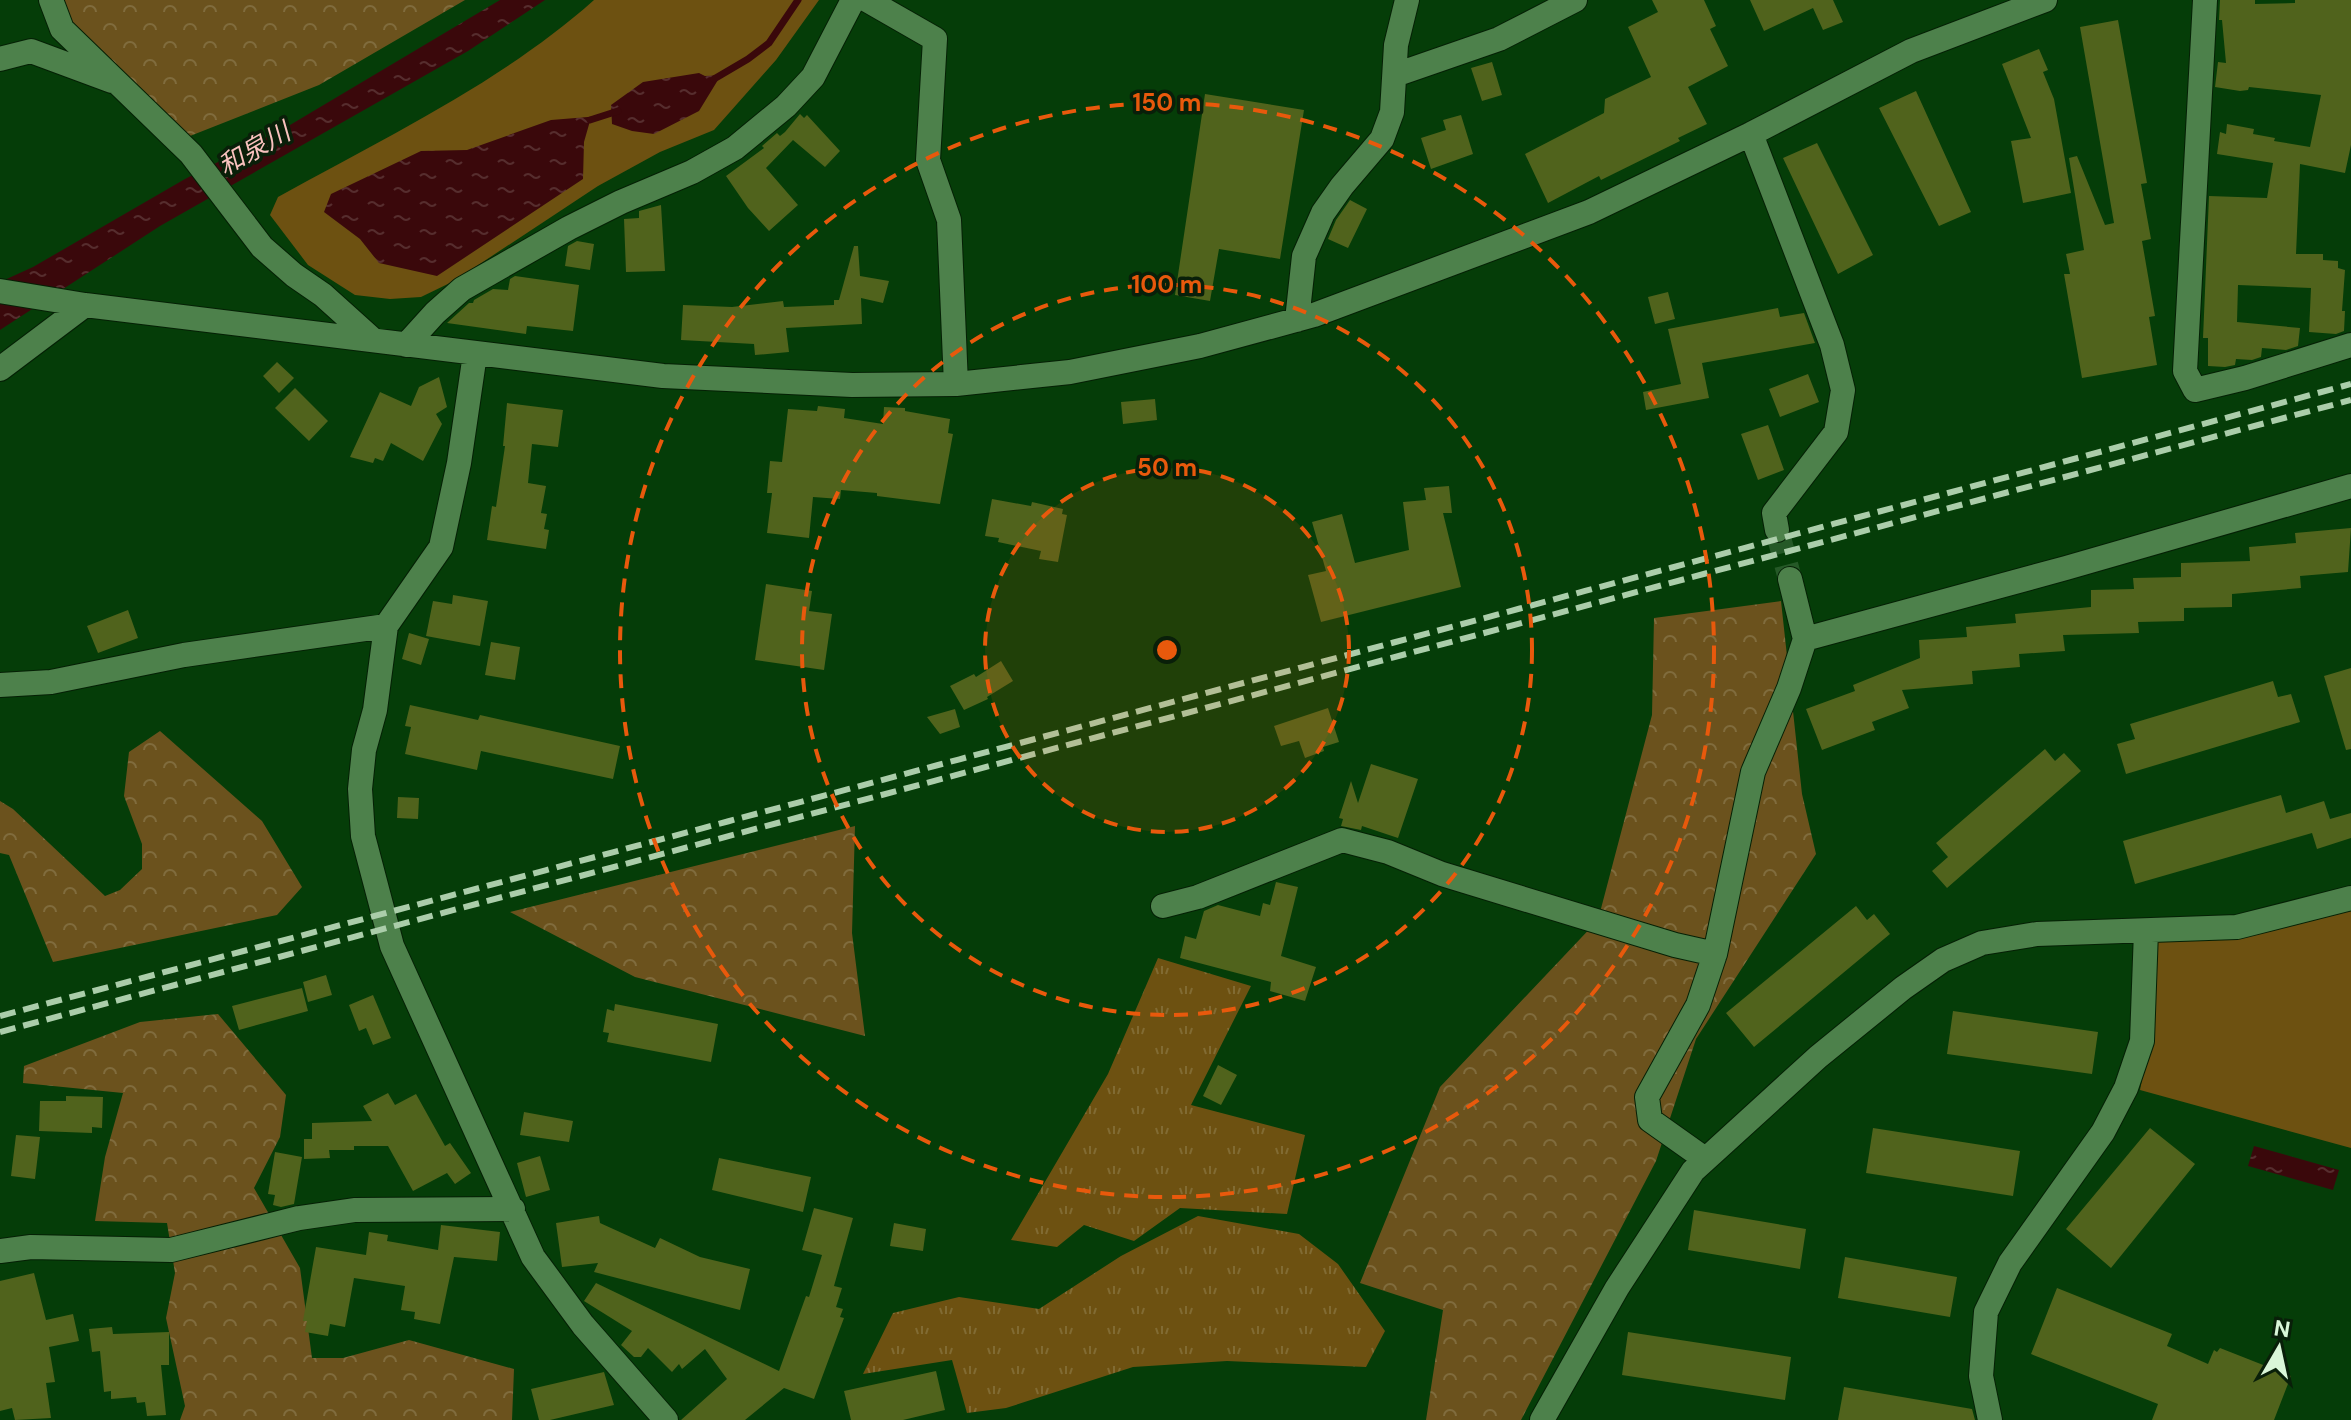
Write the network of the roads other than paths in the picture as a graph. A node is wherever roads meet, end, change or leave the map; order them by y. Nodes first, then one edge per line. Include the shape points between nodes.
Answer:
1 (51, 0) edge
2 (853, 0) edge
3 (867, 0) edge
4 (1407, 0) edge
5 (1575, 0) edge
6 (2045, 0) edge
7 (2205, 0) edge
8 (2002, 8) edge
9 (0, 59) edge
10 (1395, 75) junction
11 (121, 84) junction
12 (1751, 134) junction
13 (0, 291) edge
14 (85, 305) junction
15 (1297, 320) junction
16 (373, 340) junction
17 (406, 345) junction
18 (2351, 345) edge
19 (475, 354) junction
20 (0, 369) edge
21 (956, 384) junction
22 (2351, 486) edge
23 (1777, 530) tunnel mouth
24 (1790, 579) tunnel mouth
25 (386, 626) junction
26 (1805, 639) junction
27 (0, 685) edge
28 (2351, 898) edge
29 (1163, 906) dead end
30 (2146, 931) junction
31 (1715, 954) junction
32 (1705, 1159) junction
33 (513, 1209) junction
34 (0, 1251) edge
35 (666, 1420) edge
36 (1542, 1420) edge
37 (1990, 1420) edge

1 - 11 street via 62,29
2 - 17 street via 813,77 735,148 569,228 462,289
3 - 21 street via 935,39 928,160 949,220
4 - 10 street
5 - 10 street via 1499,39
6 - 8 street
7 - 18 street via 2185,371 2195,390
8 - 12 street
9 - 11 street via 31,51
10 - 15 street via 1392,112 1382,139 1323,213 1304,256
11 - 16 street via 191,154 262,247
12 - 15 street via 1589,212
12 - 23 street via 1832,345 1843,390 1836,432 1774,513
13 - 14 street
14 - 16 street
14 - 20 street
15 - 21 street via 1070,372
16 - 17 street
17 - 19 street
19 - 21 street via 663,376
19 - 25 street via 441,547
22 - 26 street
24 - 26 street
25 - 27 street via 184,655 62,680
25 - 33 street via 364,750 363,836 392,946
26 - 31 street via 1753,772
28 - 30 street via 2237,927
29 - 31 street via 1342,840
30 - 32 street via 2037,934 1982,943 1943,960 1818,1057
30 - 37 street via 2142,1041 2126,1088 2103,1132 2010,1263 1986,1312 1981,1376
31 - 32 street via 1698,1005 1647,1097 1650,1120
32 - 36 street via 1617,1288
33 - 34 street via 354,1210 171,1250
33 - 35 street via 533,1257 583,1325

